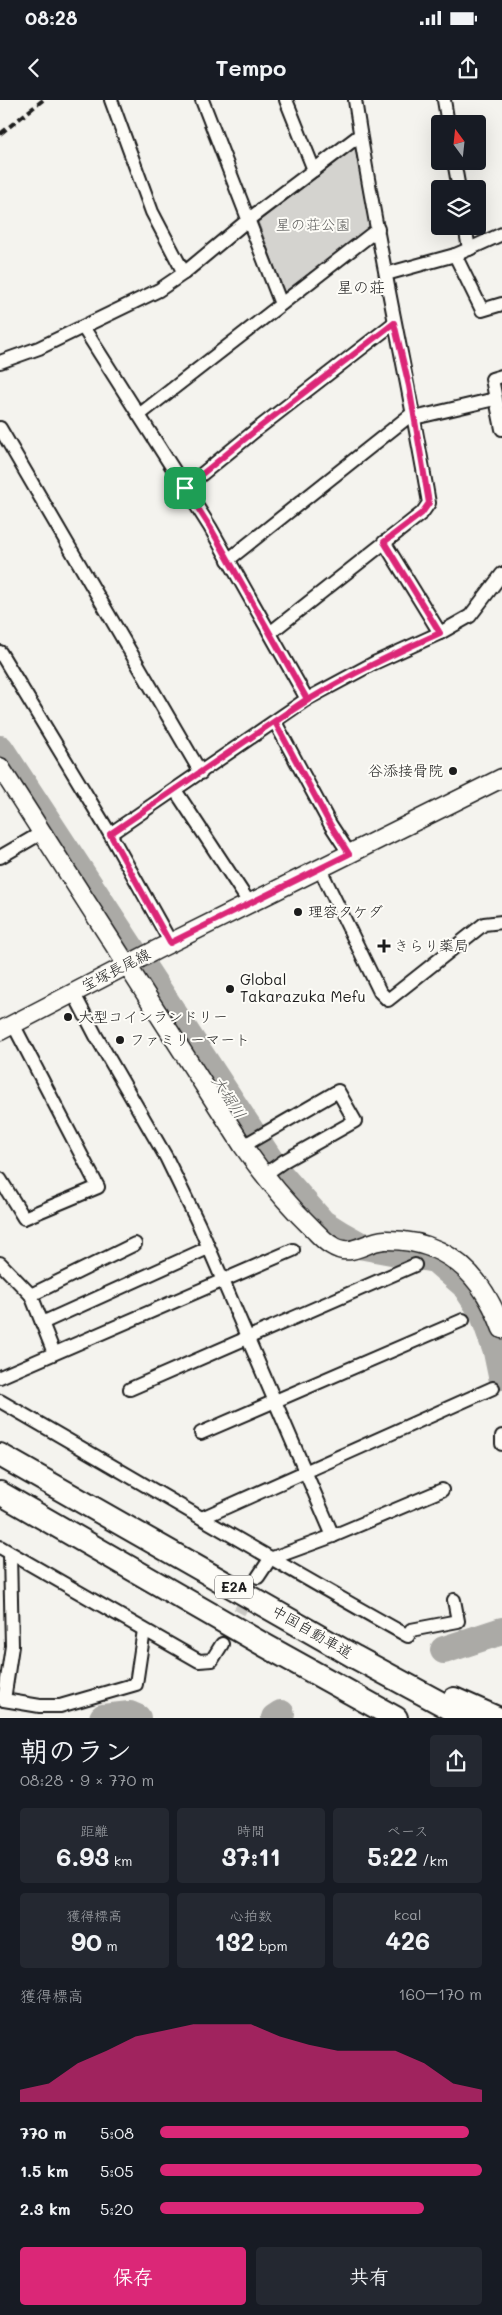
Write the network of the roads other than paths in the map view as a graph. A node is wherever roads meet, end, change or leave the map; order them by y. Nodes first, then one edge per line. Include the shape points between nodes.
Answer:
1 (111, 100) edge
2 (202, 100) edge
3 (286, 100) edge
4 (355, 100) edge
5 (444, 100) edge
6 (446, 115) edge
7 (360, 135) junction
8 (314, 170) junction
9 (249, 219) junction
10 (378, 229) junction
11 (502, 234) edge
12 (467, 235) edge
13 (469, 249) junction
14 (455, 255) junction
15 (184, 274) junction
16 (386, 274) junction
17 (281, 304) junction
18 (502, 304) edge
19 (394, 323) junction
20 (83, 327) junction
21 (0, 362) edge
22 (502, 376) edge
23 (495, 399) junction
24 (139, 415) junction
25 (414, 415) junction
26 (0, 428) edge
27 (502, 429) edge
28 (185, 488) junction
29 (384, 542) junction
30 (228, 560) junction
31 (502, 574) edge
32 (270, 633) junction
33 (440, 633) junction
34 (0, 652) edge
35 (307, 699) junction
36 (275, 722) junction
37 (0, 767) edge
38 (201, 773) junction
39 (502, 778) edge
40 (175, 790) junction
41 (43, 832) junction
42 (110, 834) junction
43 (349, 854) junction
44 (0, 857) edge
45 (320, 869) junction
46 (250, 904) junction
47 (502, 922) edge
48 (170, 943) junction
49 (134, 962) junction
50 (74, 992) junction
51 (6, 1028) edge
52 (250, 1141) junction
53 (271, 1170) junction
54 (0, 1179) edge
55 (135, 1244) dead end
56 (208, 1248) junction
57 (293, 1250) dead end
58 (415, 1264) dead end
59 (3, 1270) edge
60 (221, 1280) junction
61 (31, 1295) junction
62 (463, 1320) dead end
63 (42, 1323) junction
64 (502, 1329) edge
65 (247, 1339) junction
66 (54, 1353) junction
67 (0, 1377) edge
68 (493, 1388) dead end
69 (130, 1389) dead end
70 (0, 1400) edge
71 (274, 1402) junction
72 (201, 1433) dead end
73 (502, 1436) edge
74 (502, 1444) edge
75 (0, 1455) edge
76 (304, 1473) junction
77 (442, 1490) dead end
78 (0, 1493) edge
79 (204, 1517) junction
80 (333, 1536) junction
81 (5, 1551) edge
82 (270, 1559) junction
83 (258, 1577) tunnel mouth
84 (454, 1600) dead end
85 (144, 1630) junction
86 (222, 1644) tunnel mouth
87 (266, 1646) junction
88 (355, 1657) junction
89 (2, 1699) edge
90 (379, 1718) edge
91 (396, 1718) edge
92 (468, 1718) edge
93 (497, 1718) edge

1 - 15 street via 152,212
2 - 9 street
3 - 8 street
4 - 7 street
5 - 6 street
7 - 8 street
7 - 10 street
8 - 9 street
9 - 15 street
9 - 17 street
10 - 16 street
10 - 17 street
11 - 13 street
12 - 13 street
13 - 14 street
14 - 16 street
14 - 18 street via 482,310
15 - 20 street via 159,290
16 - 19 street
17 - 24 street
19 - 25 street
19 - 28 street
20 - 21 street
20 - 24 street
22 - 23 street via 492,378
23 - 25 street
23 - 27 street
24 - 28 street
25 - 29 street via 429,503 422,513
25 - 30 street
26 - 38 street
28 - 30 street
29 - 32 street
29 - 33 street
30 - 32 street
31 - 33 street via 470,616
32 - 35 street
33 - 35 street
34 - 42 street
35 - 36 street
36 - 38 street
36 - 43 street
37 - 41 street
38 - 40 street
39 - 43 street, 宝塚長尾線
40 - 42 street
40 - 46 street
41 - 44 street
41 - 49 street
42 - 48 street
43 - 45 street, 宝塚長尾線
45 - 46 street, 宝塚長尾線
45 - 47 street via 380,992 388,1000 484,924
46 - 48 street, 宝塚長尾線
48 - 49 street, 宝塚長尾線
49 - 50 street, 宝塚長尾線
49 - 52 street
50 - 51 street, 宝塚長尾線
50 - 56 street via 166,1157
51 - 54 street via 98,1187 24,1218
52 - 53 street
52 - 53 street via 338,1091 355,1121
53 - 64 street via 306,1222 331,1246 349,1251 383,1240 428,1246 453,1257 478,1284 495,1310
55 - 61 street
56 - 60 street
56 - 63 street
57 - 60 street
58 - 65 street
59 - 61 street
60 - 65 street
60 - 66 street
61 - 63 street
62 - 71 street
63 - 66 street
65 - 69 street
65 - 71 street
66 - 67 street
68 - 76 street
70 - 79 street
71 - 72 street
71 - 76 street
73 - 74 street
75 - 88 highway, 中国自動車道 / E2A
76 - 79 street
76 - 80 street
77 - 80 street
78 - 87 highway, E2A
79 - 82 street
80 - 82 street
81 - 85 street
81 - 89 street via 12,1646
82 - 83 street
82 - 84 street via 408,1636 411,1630 458,1621
85 - 86 street via 199,1661 212,1660
85 - 89 street via 136,1684 60,1706
87 - 90 highway
87 - 91 highway, E2A
88 - 92 highway, 中国自動車道 / E2A
88 - 93 highway

